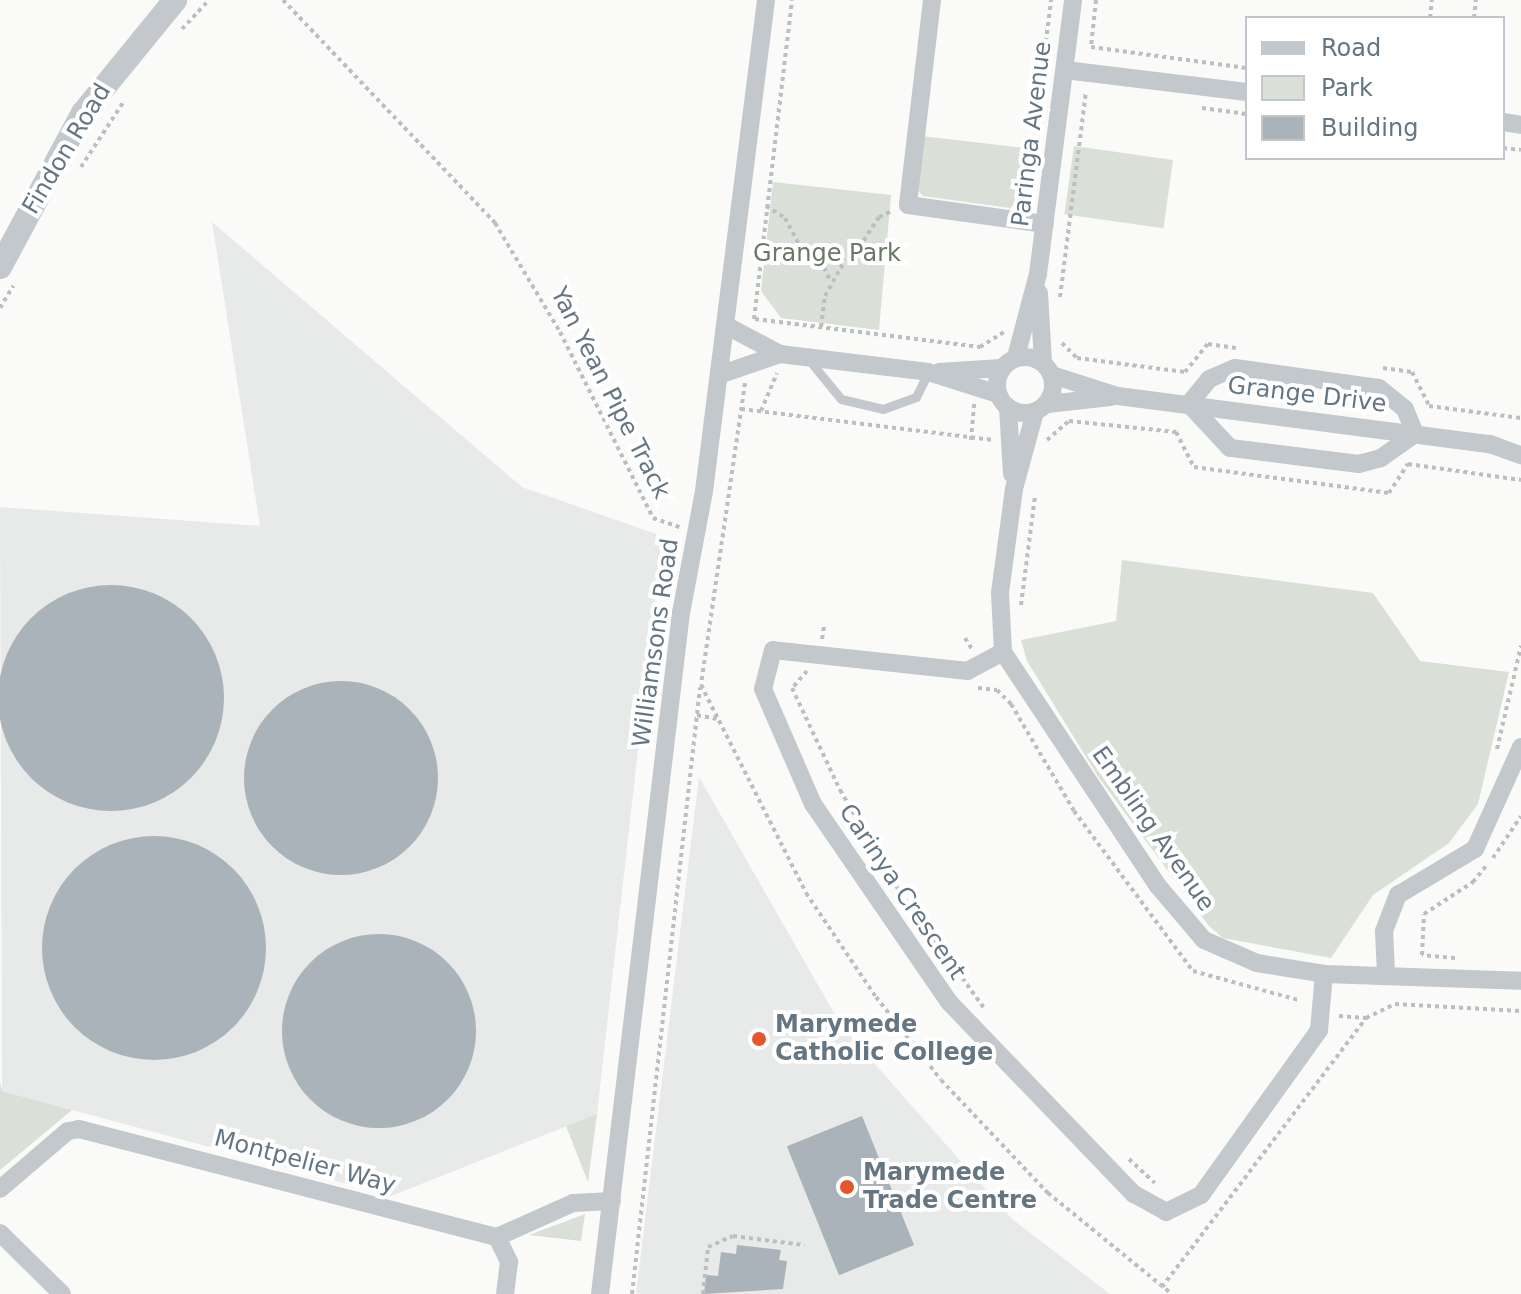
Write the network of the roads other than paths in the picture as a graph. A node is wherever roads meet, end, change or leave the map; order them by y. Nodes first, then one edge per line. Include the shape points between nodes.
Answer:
1 (175, 0) edge
2 (766, 0) edge
3 (932, 0) edge
4 (1073, 0) edge
5 (1065, 70) junction
6 (1245, 92) edge
7 (1045, 224) junction
8 (8, 274) edge
9 (1038, 274) junction
10 (725, 325) junction
11 (780, 354) junction
12 (806, 357) junction
13 (1009, 363) junction
14 (1048, 369) junction
15 (928, 372) junction
16 (719, 375) junction
17 (1118, 396) junction
18 (1003, 400) junction
19 (1189, 404) junction
20 (1041, 408) junction
21 (1415, 434) junction
22 (1521, 441) edge
23 (1018, 443) junction
24 (1490, 444) junction
25 (1521, 455) edge
26 (1003, 652) junction
27 (1521, 747) edge
28 (1386, 973) junction
29 (1324, 974) junction
30 (1521, 981) edge
31 (0, 1189) edge
32 (612, 1201) junction
33 (0, 1233) edge
34 (497, 1237) junction
35 (62, 1294) edge
36 (505, 1294) edge
37 (600, 1294) edge

1 - 8 street, Findon Road via 83,113
2 - 10 street, Williamsons Road
3 - 7 street via 908,205
4 - 5 street, Paringa Avenue
5 - 6 street
5 - 7 street, Paringa Avenue
7 - 9 street, Paringa Avenue
9 - 13 street, Paringa Avenue
9 - 14 street, Paringa Avenue
10 - 11 street
10 - 16 street, Williamsons Road
11 - 12 street
11 - 16 street
12 - 15 street
12 - 15 lane via 841,399 883,409 916,397
13 - 14 street, Grange Drive
13 - 15 street
13 - 18 street, Paringa Avenue
14 - 17 street, Grange Drive
14 - 20 street, Paringa Avenue
15 - 18 street
16 - 32 street, Williamsons Road via 681,613
17 - 19 street, Grange Drive
17 - 20 street, Grange Drive
18 - 20 street, Grange Drive
18 - 23 street
19 - 21 street, Grange Drive
19 - 21 street via 1230,448 1359,464 1381,458
19 - 21 street via 1209,379 1235,368 1379,388 1405,409
20 - 23 street
21 - 24 street, Grange Drive
22 - 24 street, Grange Drive
23 - 26 street via 1000,593
24 - 25 street, Grange Drive
26 - 29 street, Embling Avenue via 1158,886 1204,940 1257,963
26 - 29 street, Carinya Crescent via 968,671 773,650 763,689 813,804 949,1002 1134,1194 1166,1212 1201,1195 1319,1030
27 - 28 street via 1475,849 1398,895 1384,931
28 - 29 street, Embling Avenue
28 - 30 street, Embling Avenue
31 - 34 street, Montpelier Way via 68,1131 79,1129
32 - 34 street via 573,1203
32 - 37 street, Williamsons Road
33 - 35 street
34 - 36 street via 509,1262

